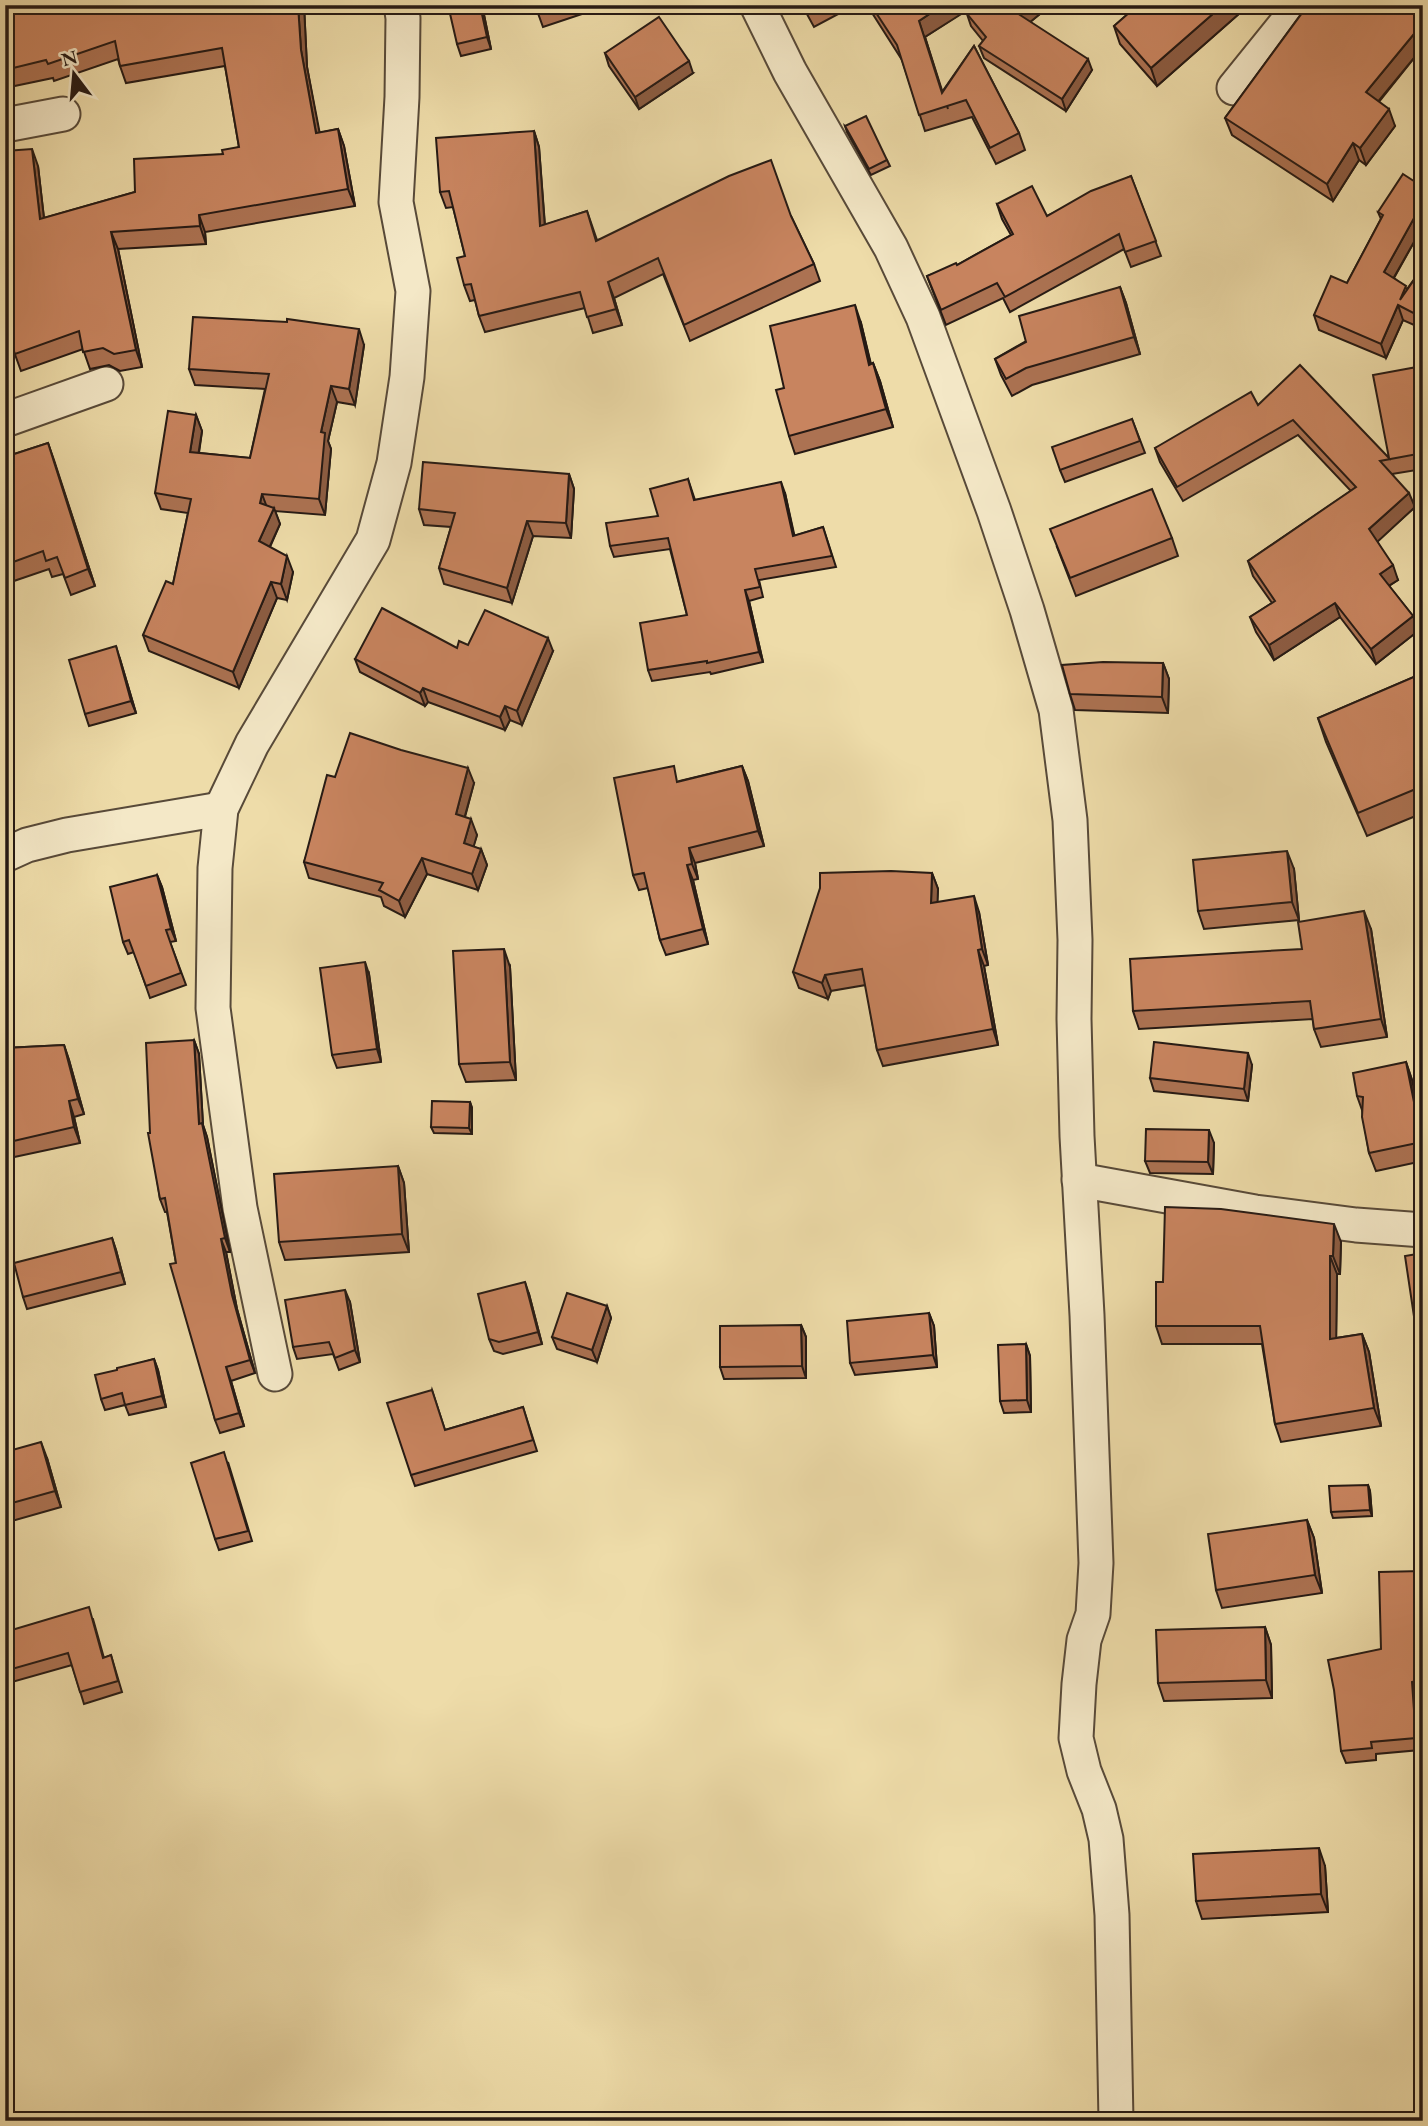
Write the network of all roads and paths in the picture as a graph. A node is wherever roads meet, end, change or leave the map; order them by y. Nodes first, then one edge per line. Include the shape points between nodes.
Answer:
1 (401, 5) edge
2 (757, 5) edge
3 (1301, 5) edge
4 (1234, 88) dead end
5 (63, 114) dead end
6 (5, 125) edge
7 (106, 384) dead end
8 (5, 420) edge
9 (221, 809) junction
10 (5, 855) edge
11 (1079, 1180) junction
12 (1423, 1230) edge
13 (275, 1374) dead end
14 (1116, 2121) edge

1 - 9 street via 396,202 413,291 394,463 373,540 252,744
2 - 11 street via 891,248 923,317 994,511 1056,710 1070,820
3 - 4 street
5 - 6 street
7 - 8 street
9 - 10 street via 66,835
9 - 13 street via 213,1009 240,1208
11 - 12 street via 1255,1212
11 - 14 street via 1096,1563 1093,1614 1084,1640 1075,1720 1084,1771 1106,1839

